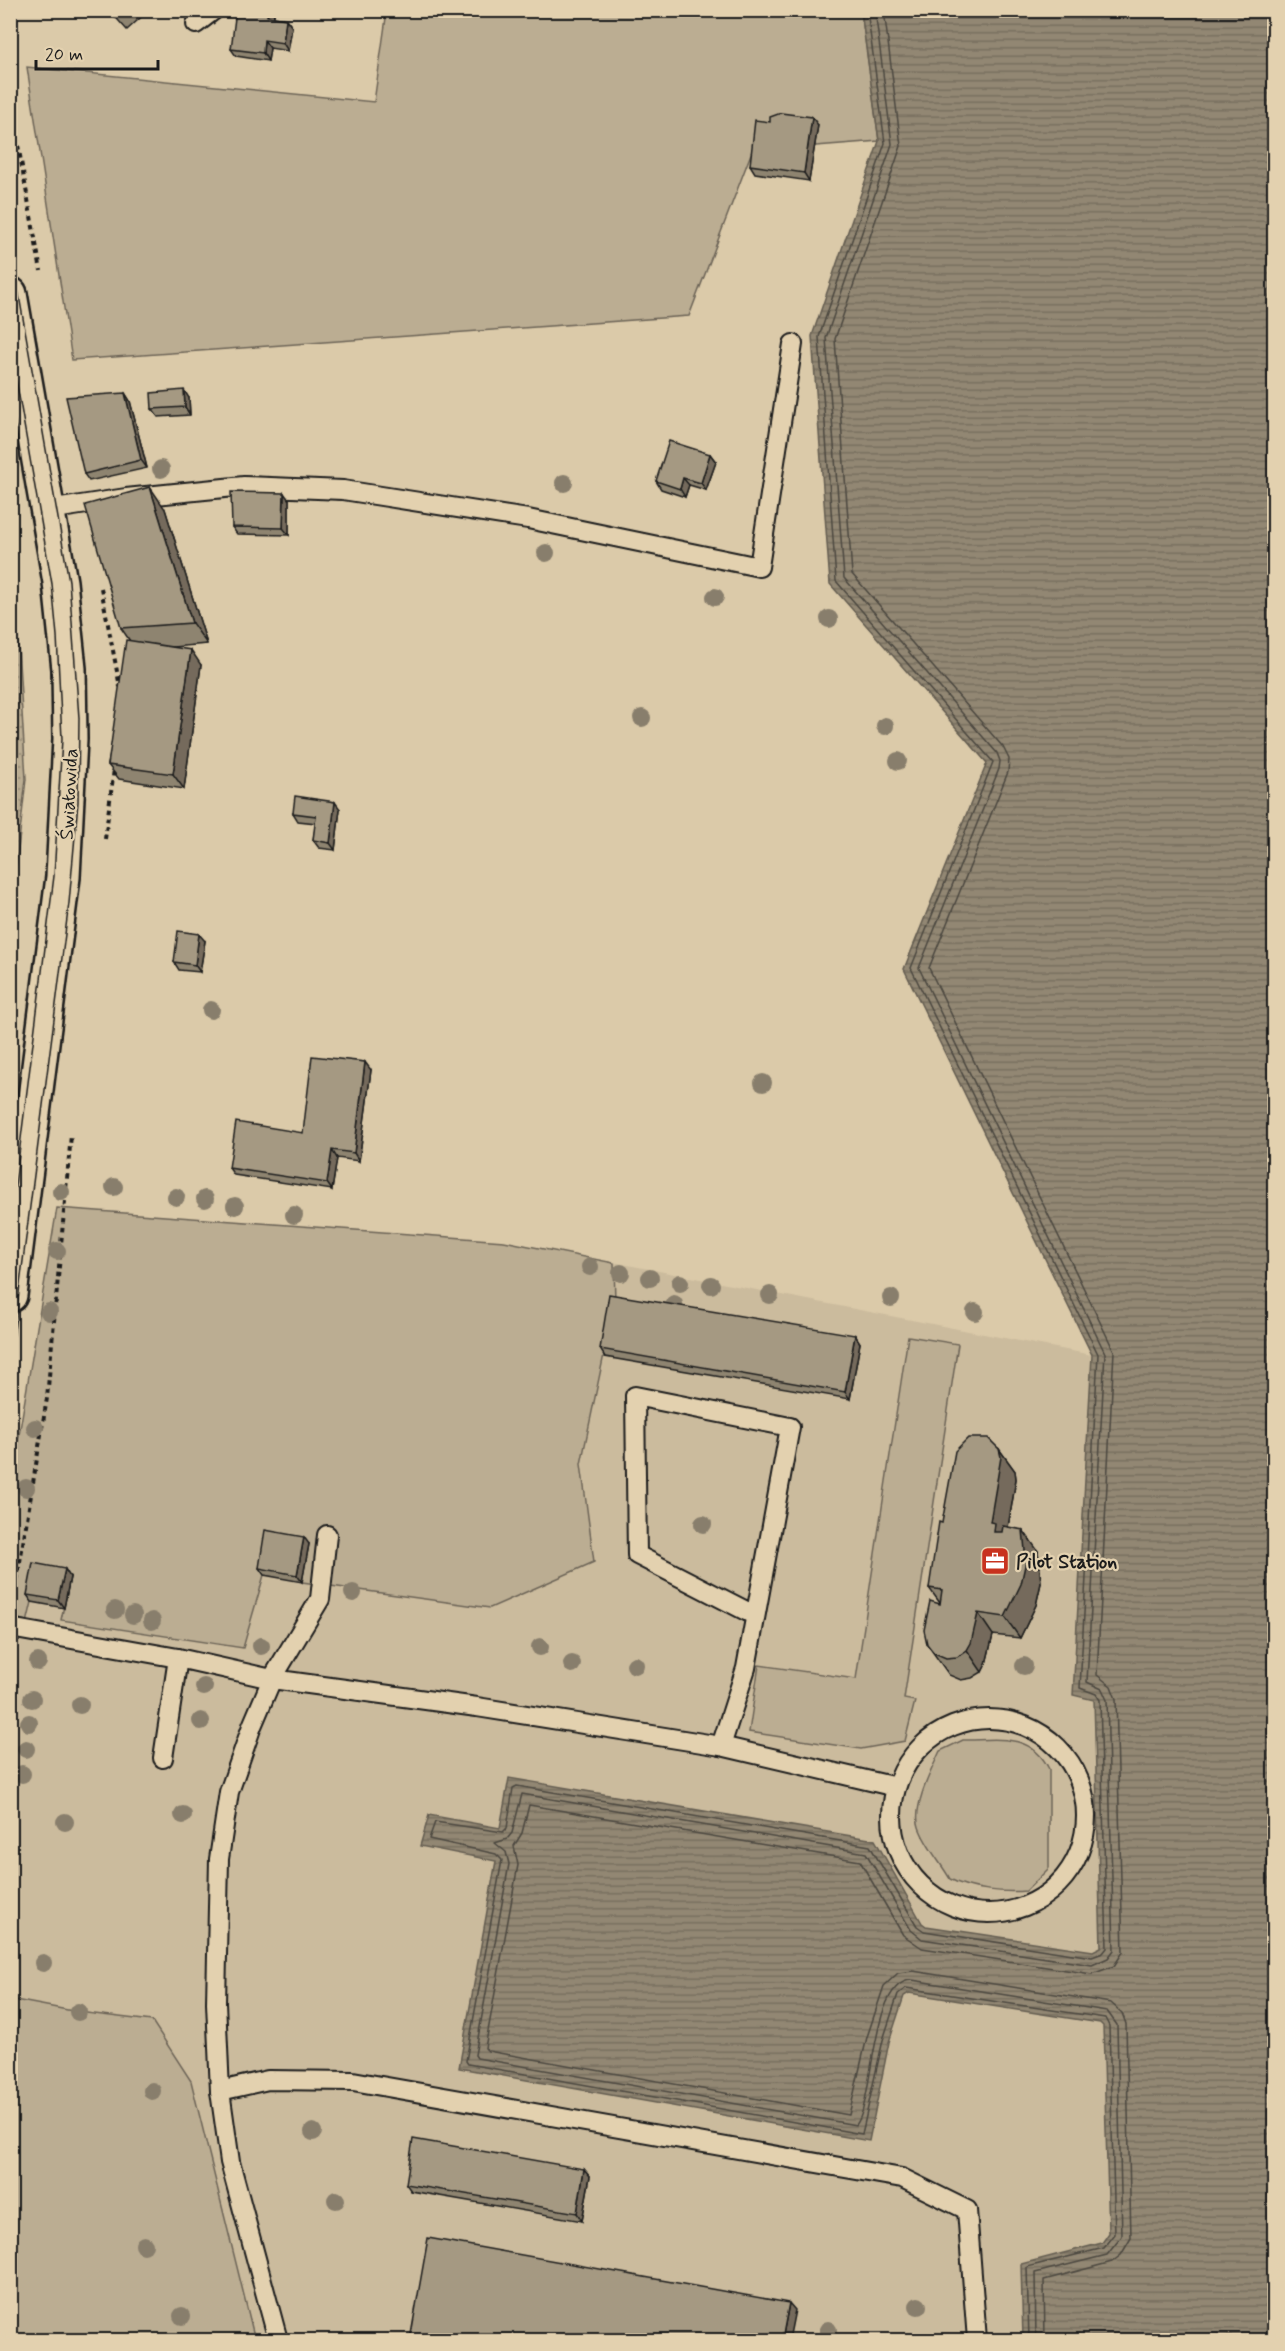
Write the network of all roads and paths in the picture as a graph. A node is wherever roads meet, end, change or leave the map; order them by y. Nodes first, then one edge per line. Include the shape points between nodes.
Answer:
1 (214, 10) edge
2 (196, 24) dead end
3 (10, 294) edge
4 (793, 344) dead end
5 (48, 510) junction
6 (10, 1295) edge
7 (327, 1535) dead end
8 (754, 1616) junction
9 (10, 1628) edge
10 (178, 1658) junction
11 (272, 1679) junction
12 (721, 1746) junction
13 (163, 1758) dead end
14 (896, 1787) junction
15 (220, 2091) junction
16 (278, 2340) edge
17 (977, 2340) edge

1 - 2 lane
3 - 5 street, Światowida
4 - 5 lane via 759,567 528,519 343,490 244,486
5 - 6 street, Światowida via 69,669 67,826
7 - 11 lane via 320,1599
8 - 8 lane via 790,1426 635,1396 637,1555
8 - 12 lane via 746,1668
9 - 10 lane
10 - 11 lane
10 - 13 lane
11 - 12 lane
11 - 15 lane via 229,1792 219,1859 216,2003
12 - 14 lane
14 - 14 lane via 892,1821 900,1855 925,1890 962,1909 1003,1913 1023,1907 1046,1895 1065,1878 1078,1856 1087,1807 1081,1782 1052,1741 1030,1728 1006,1719 958,1723 919,1748
15 - 16 lane via 231,2162
15 - 17 lane via 268,2080 353,2081 902,2178 967,2210

